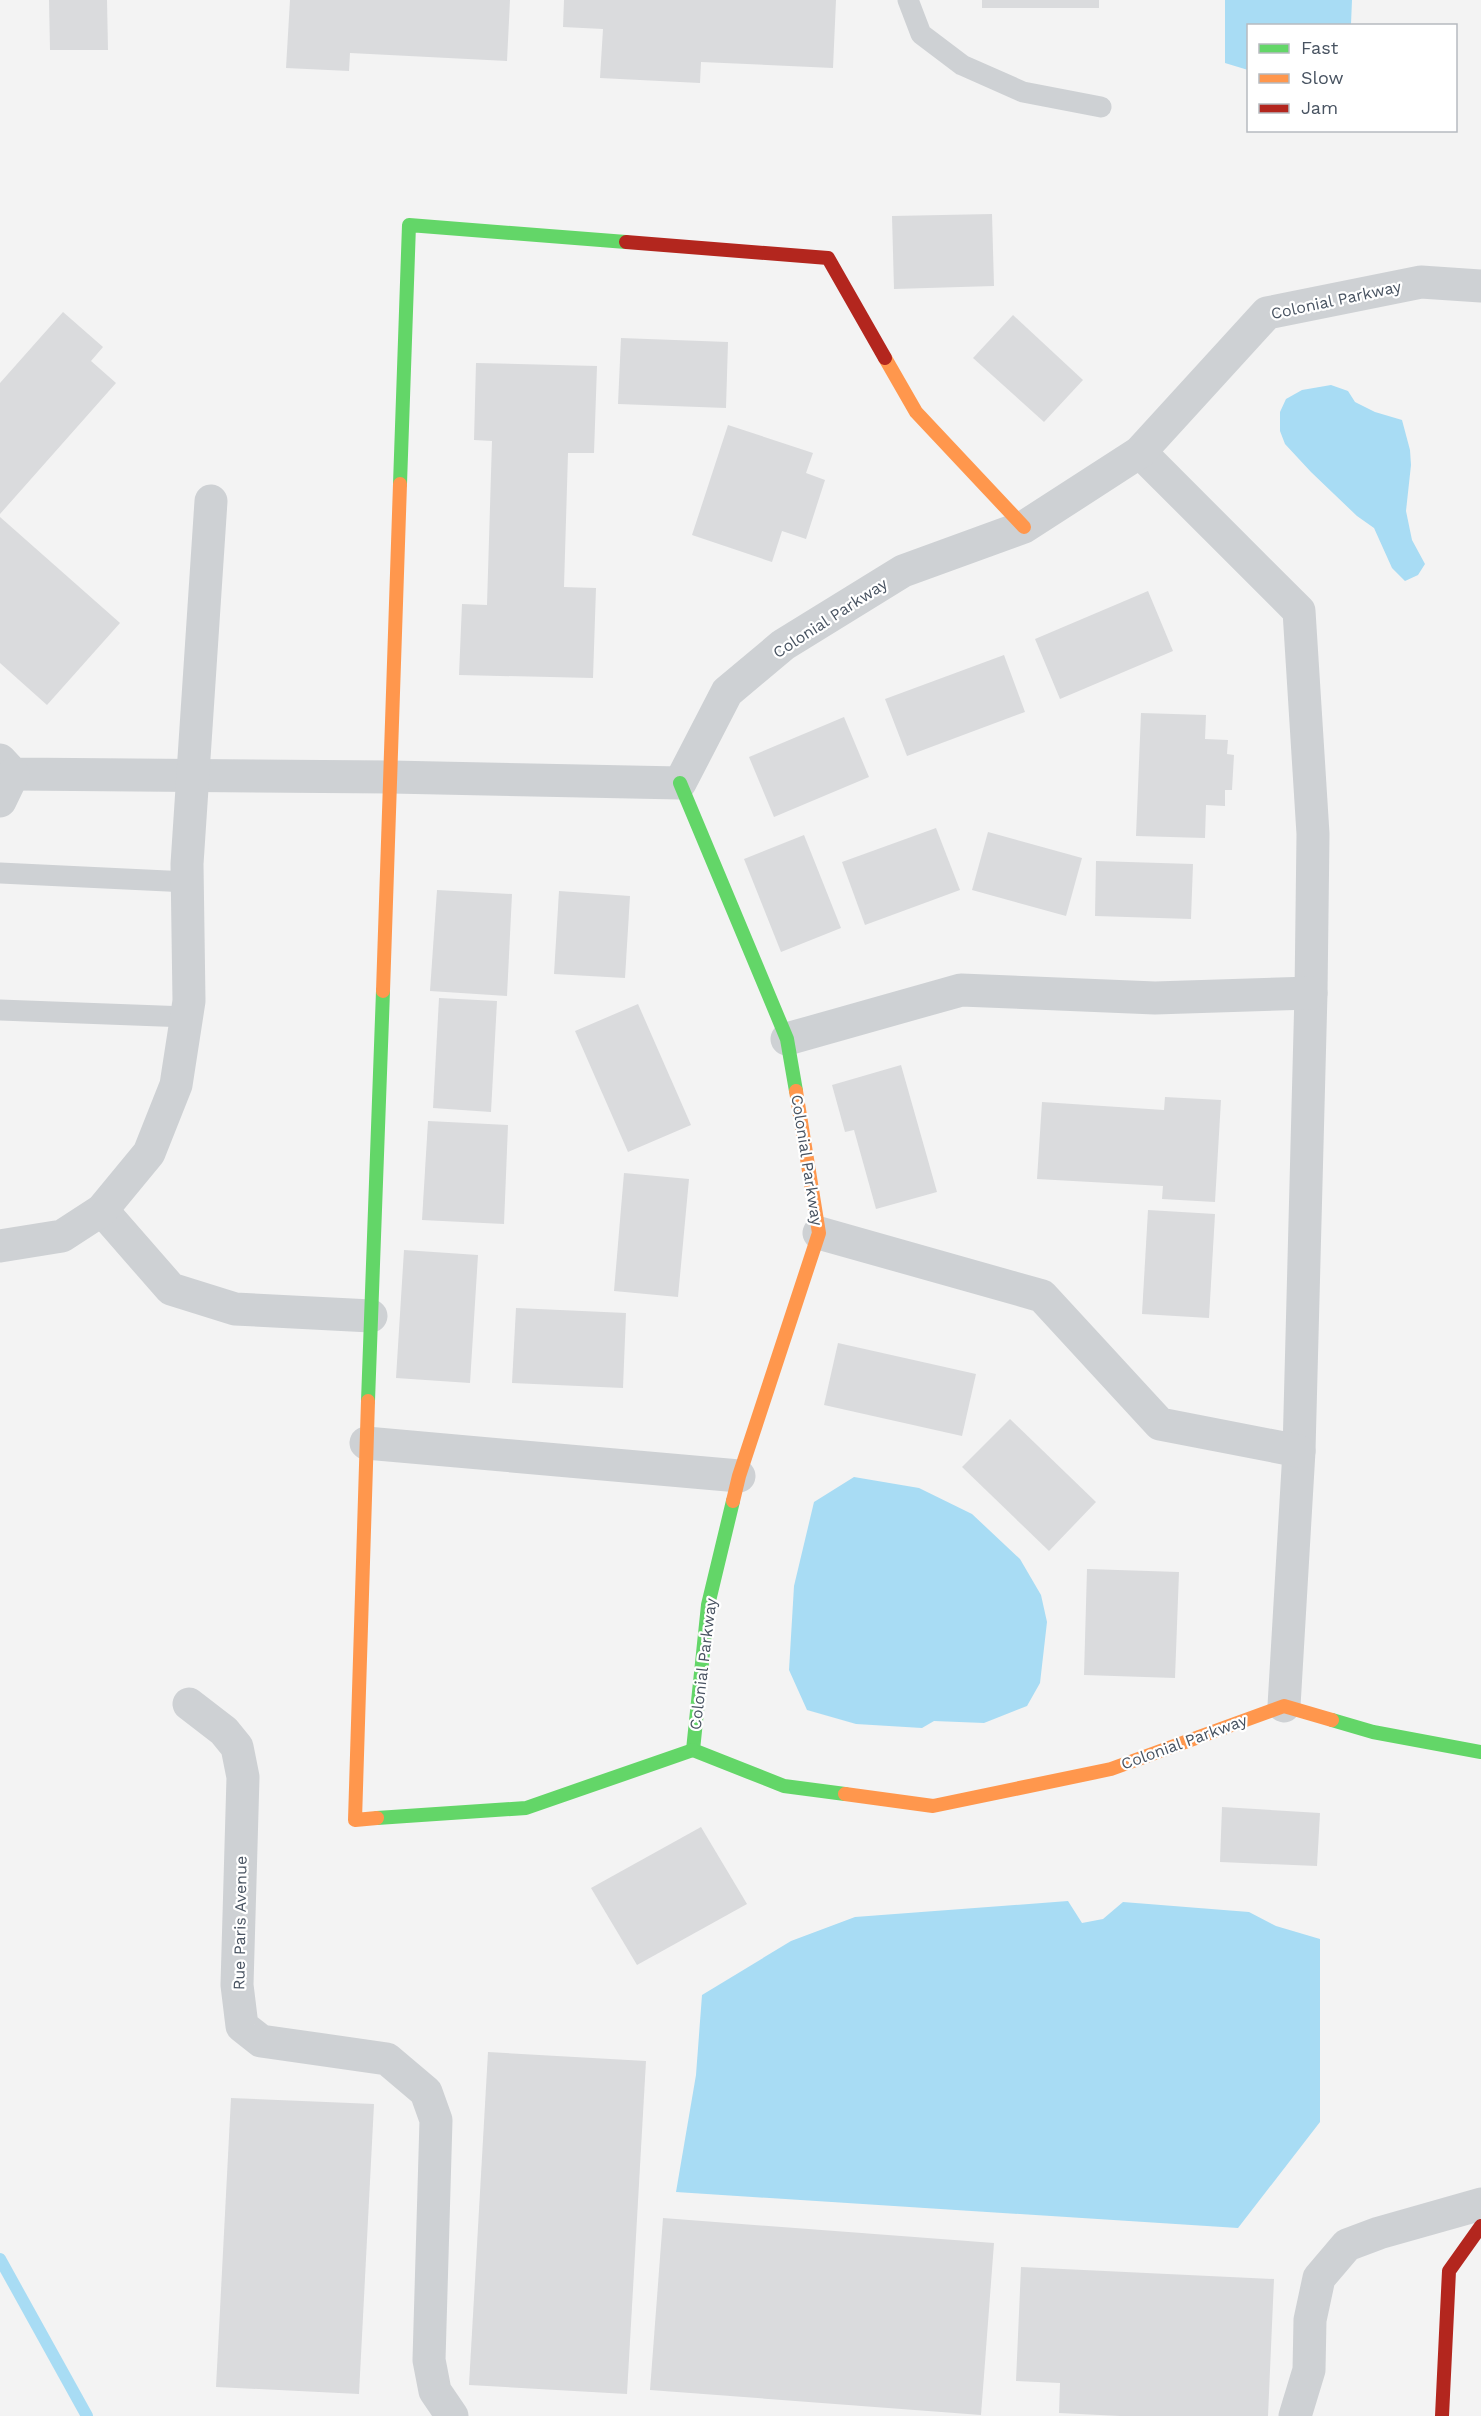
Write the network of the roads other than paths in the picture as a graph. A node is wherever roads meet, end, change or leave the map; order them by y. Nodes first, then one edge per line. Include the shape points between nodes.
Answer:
1 (908, 0) edge
2 (1101, 107) dead end
3 (1481, 286) edge
4 (1140, 452) junction
5 (211, 501) dead end
6 (1024, 527) junction
7 (194, 775) junction
8 (391, 777) junction
9 (4, 778) edge
10 (680, 783) junction
11 (0, 873) edge
12 (188, 882) junction
13 (1311, 993) junction
14 (0, 1010) edge
15 (187, 1017) junction
16 (787, 1039) junction
17 (102, 1210) junction
18 (819, 1233) junction
19 (0, 1245) edge
20 (371, 1316) junction
21 (366, 1443) junction
22 (1299, 1451) junction
23 (739, 1476) junction
24 (189, 1704) dead end
25 (1284, 1706) junction
26 (693, 1750) junction
27 (1481, 1752) edge
28 (1481, 2204) edge
29 (1481, 2226) edge
30 (452, 2416) edge
31 (1295, 2416) edge
32 (1442, 2416) edge

1 - 2 lane via 921,34 962,65 1023,92
3 - 4 street, Colonial Parkway via 1421,282 1267,313
4 - 6 street, Colonial Parkway
4 - 13 street via 1299,610 1313,834
5 - 7 street
6 - 8 street via 916,412 828,258 409,225
6 - 10 street, Colonial Parkway via 903,571 783,645 727,692
7 - 8 street
7 - 9 street
7 - 12 street
8 - 10 street
8 - 20 street
10 - 16 street, Colonial Parkway
11 - 12 lane
12 - 15 street
13 - 16 street via 1155,998 961,990
13 - 22 street
14 - 15 lane
15 - 17 street via 176,1085 149,1153
16 - 18 street, Colonial Parkway
17 - 19 street via 62,1236
17 - 20 street via 171,1289 235,1309
18 - 22 street via 1042,1296 1160,1424
18 - 23 street, Colonial Parkway
20 - 21 street
21 - 23 street
21 - 26 street via 355,1820 526,1808
22 - 25 street
23 - 26 street, Colonial Parkway via 708,1605
24 - 30 street, Rue Paris Avenue via 224,1731 237,1747 243,1777 237,1985 242,2026 261,2041 387,2059 426,2092 436,2120 429,2360 435,2391
25 - 26 street, Colonial Parkway via 1111,1769 933,1806 784,1786
25 - 27 street via 1373,1732
28 - 31 street via 1347,2245 1319,2278 1310,2320 1309,2370
29 - 32 street via 1449,2271

